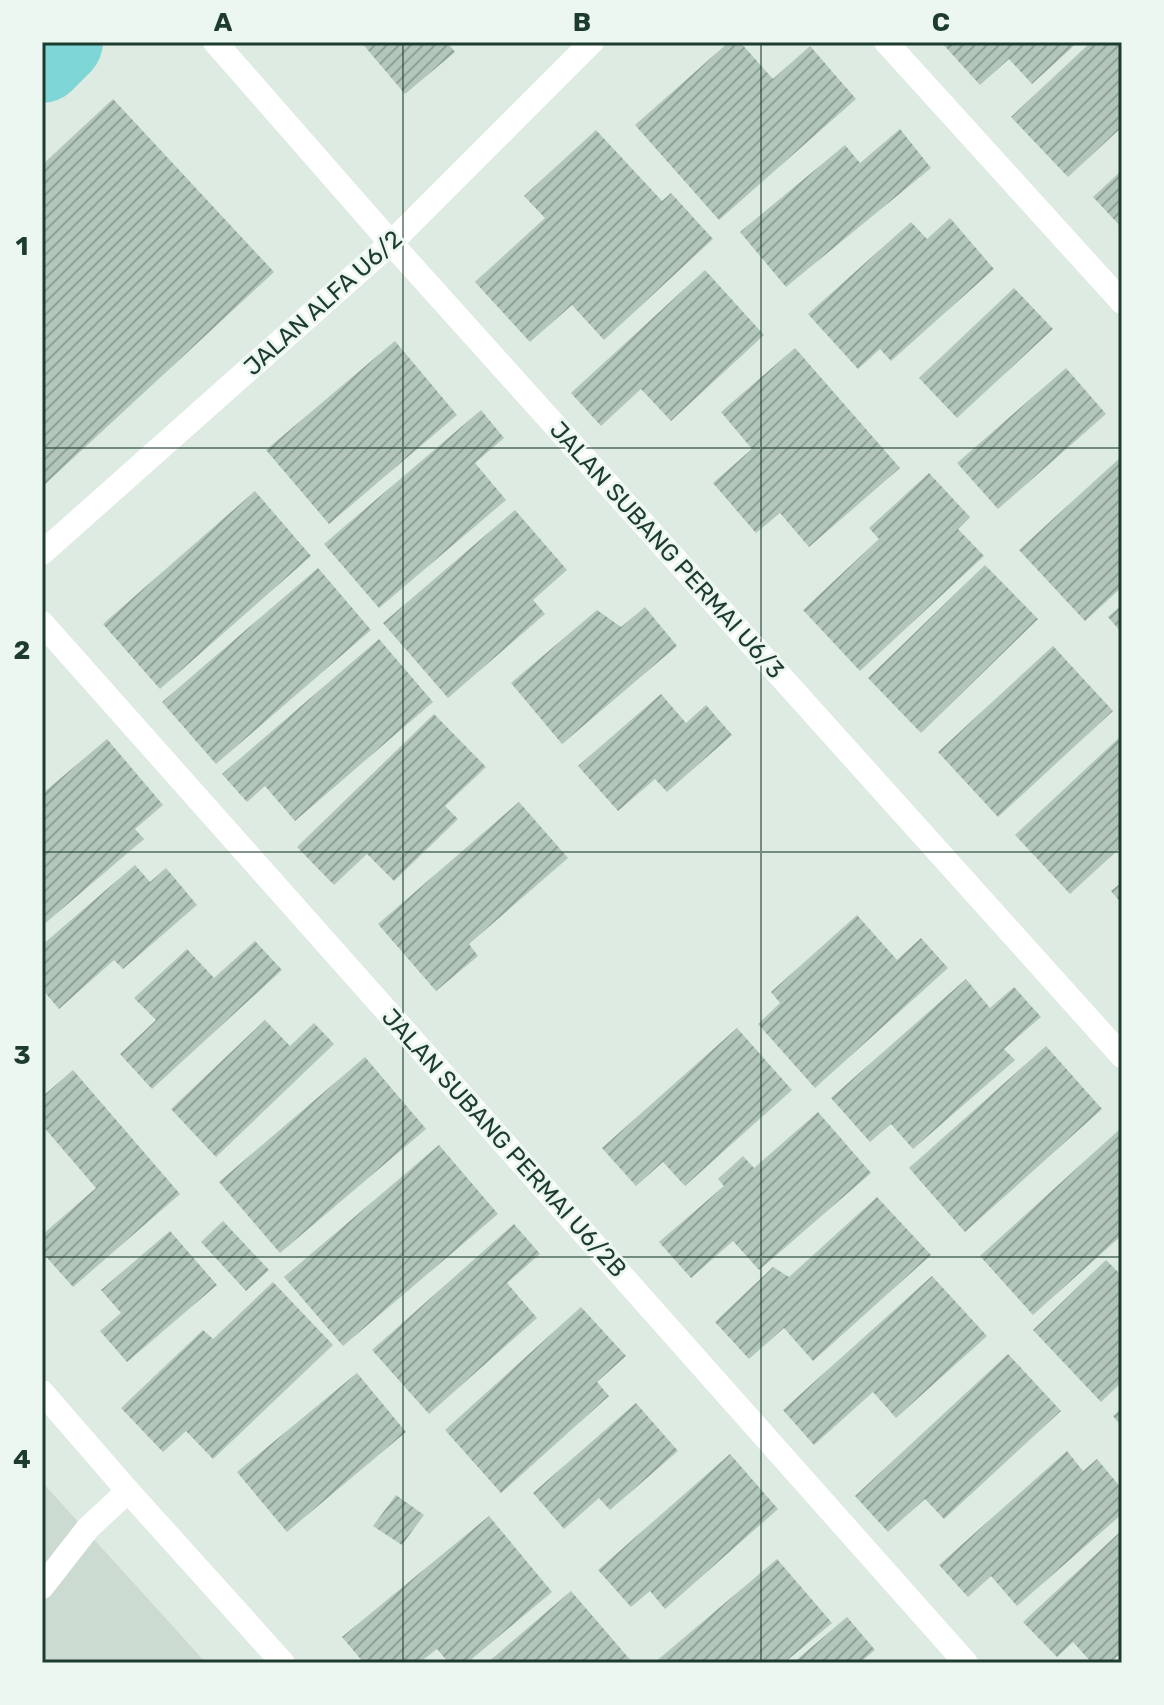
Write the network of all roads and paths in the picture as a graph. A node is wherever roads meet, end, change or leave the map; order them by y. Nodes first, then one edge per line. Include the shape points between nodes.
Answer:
1 (215, 42) edge
2 (592, 42) edge
3 (886, 42) edge
4 (391, 243) junction
5 (1122, 302) edge
6 (42, 553) edge
7 (42, 623) edge
8 (1122, 1056) edge
9 (42, 1392) edge
10 (128, 1491) junction
11 (42, 1587) edge
12 (283, 1663) edge
13 (966, 1663) edge

1 - 4 street, JALAN SUBANG PERMAI U6/3
2 - 4 street, JALAN ALFA U6/2
3 - 5 street
4 - 6 street, JALAN ALFA U6/2
4 - 8 street, JALAN SUBANG PERMAI U6/3
7 - 13 street, JALAN SUBANG PERMAI U6/2B
9 - 10 street
10 - 11 street via 88,1528
10 - 12 street

